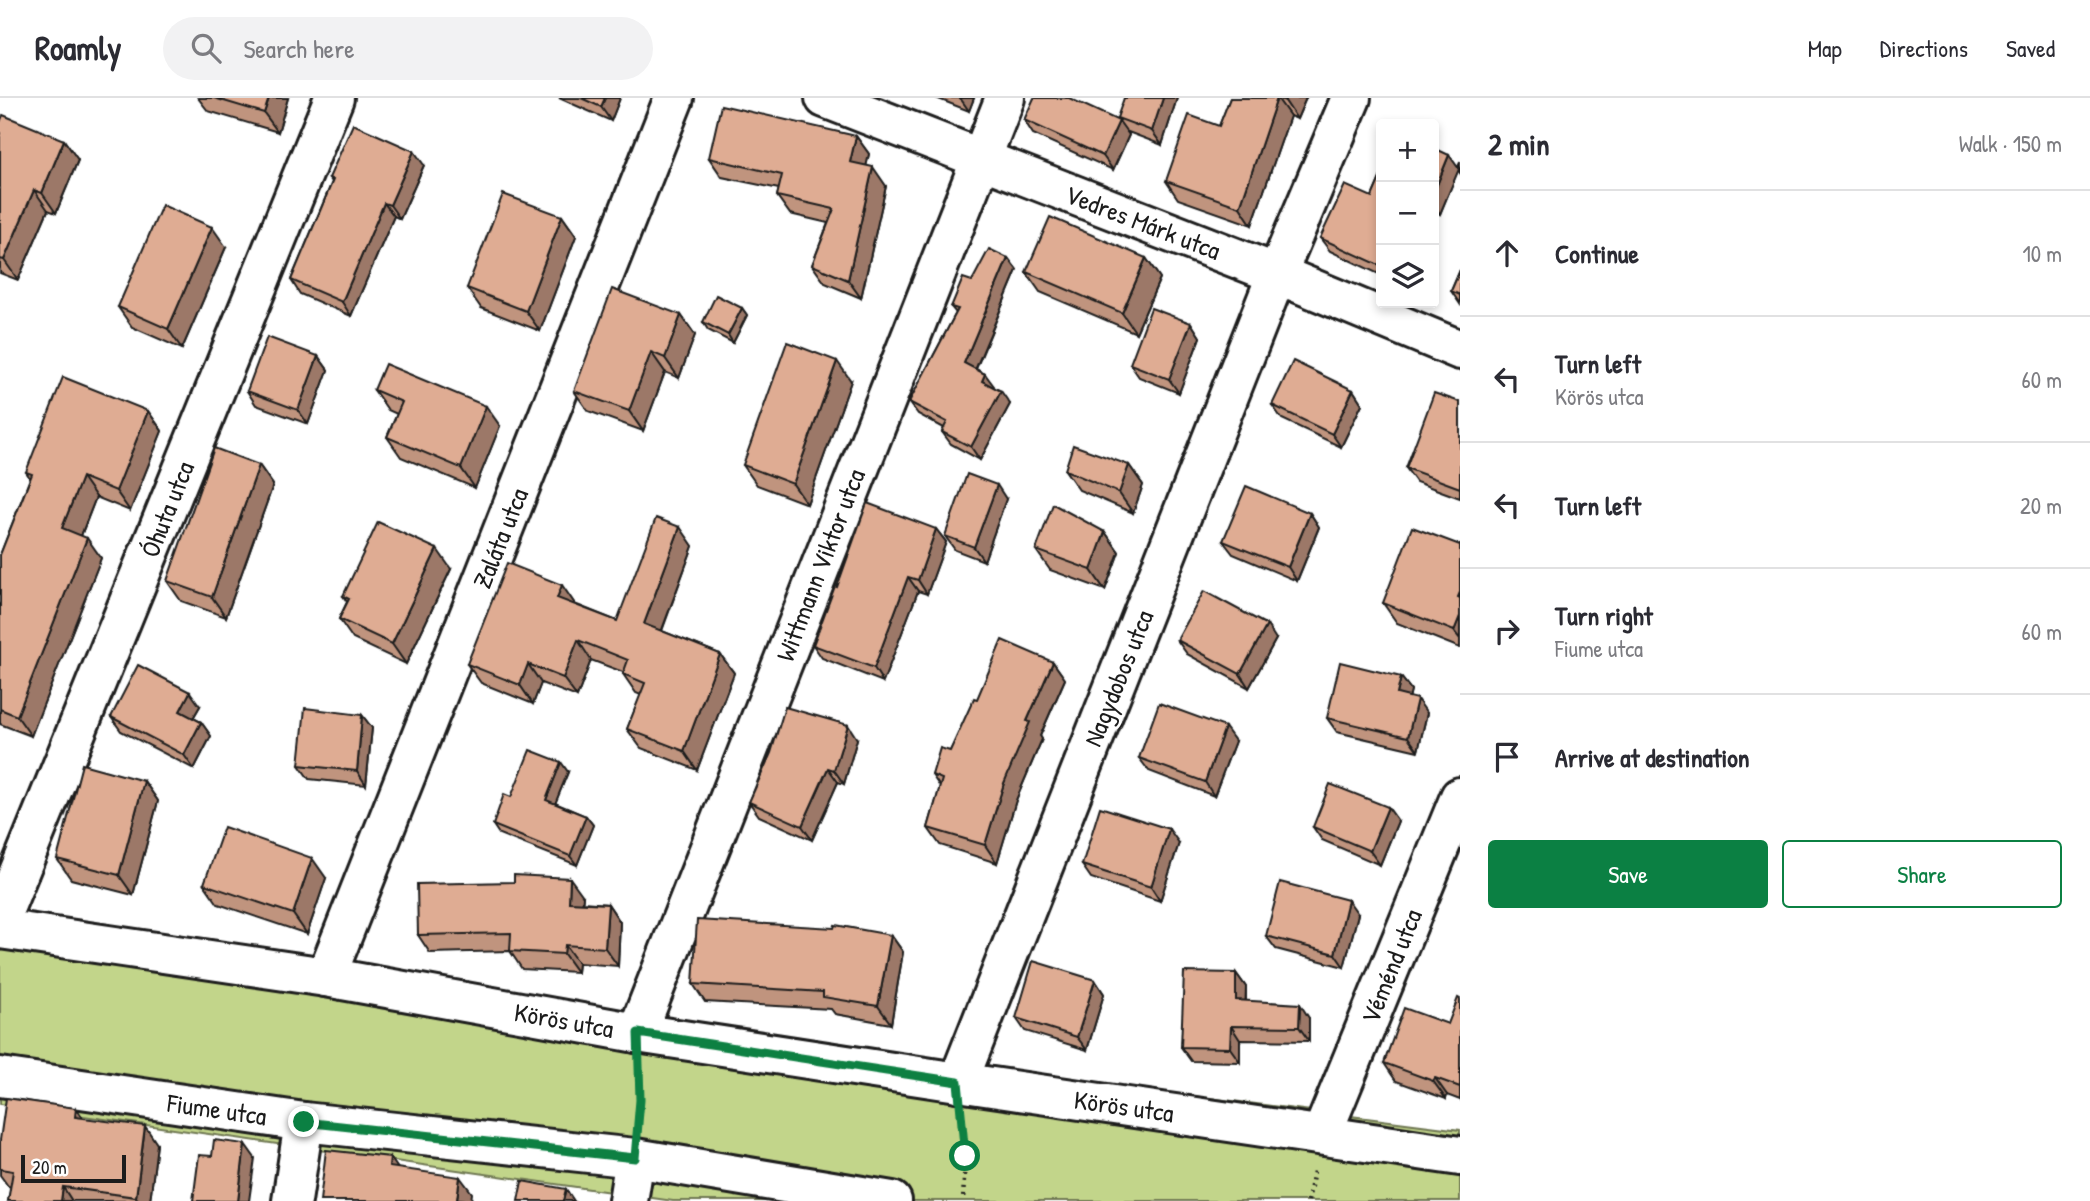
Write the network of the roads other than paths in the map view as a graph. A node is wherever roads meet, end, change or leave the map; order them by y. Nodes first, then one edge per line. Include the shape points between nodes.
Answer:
1 (334, 98) edge
2 (674, 98) edge
3 (825, 98) edge
4 (1005, 98) edge
5 (1351, 98) edge
6 (980, 158) junction
7 (1277, 274) junction
8 (1460, 350) edge
9 (1460, 797) edge
10 (0, 919) edge
11 (0, 929) edge
12 (326, 977) junction
13 (638, 1033) junction
14 (0, 1077) edge
15 (958, 1082) junction
16 (304, 1122) junction
17 (1322, 1134) junction
18 (1460, 1156) edge
19 (635, 1158) junction
20 (292, 1201) edge
21 (628, 1201) edge
22 (892, 1201) edge

1 - 10 street, Óhuta utca
2 - 12 street, Zaláta utca
3 - 6 street, Vedres Márk utca
4 - 6 street, Wittmann Viktor utca
5 - 7 street, Nagydobos utca
6 - 7 street, Vedres Márk utca
6 - 13 street, Wittmann Viktor utca
7 - 8 street, Vedres Márk utca
7 - 15 street, Nagydobos utca
9 - 17 street, Véménd utca
11 - 12 street, Körös utca
12 - 13 street, Körös utca
13 - 15 street, Körös utca
14 - 16 street, Fiume utca
15 - 17 street, Körös utca
16 - 19 street, Fiume utca
16 - 20 street
17 - 18 street, Körös utca
19 - 21 street
19 - 22 street, Fiume utca

